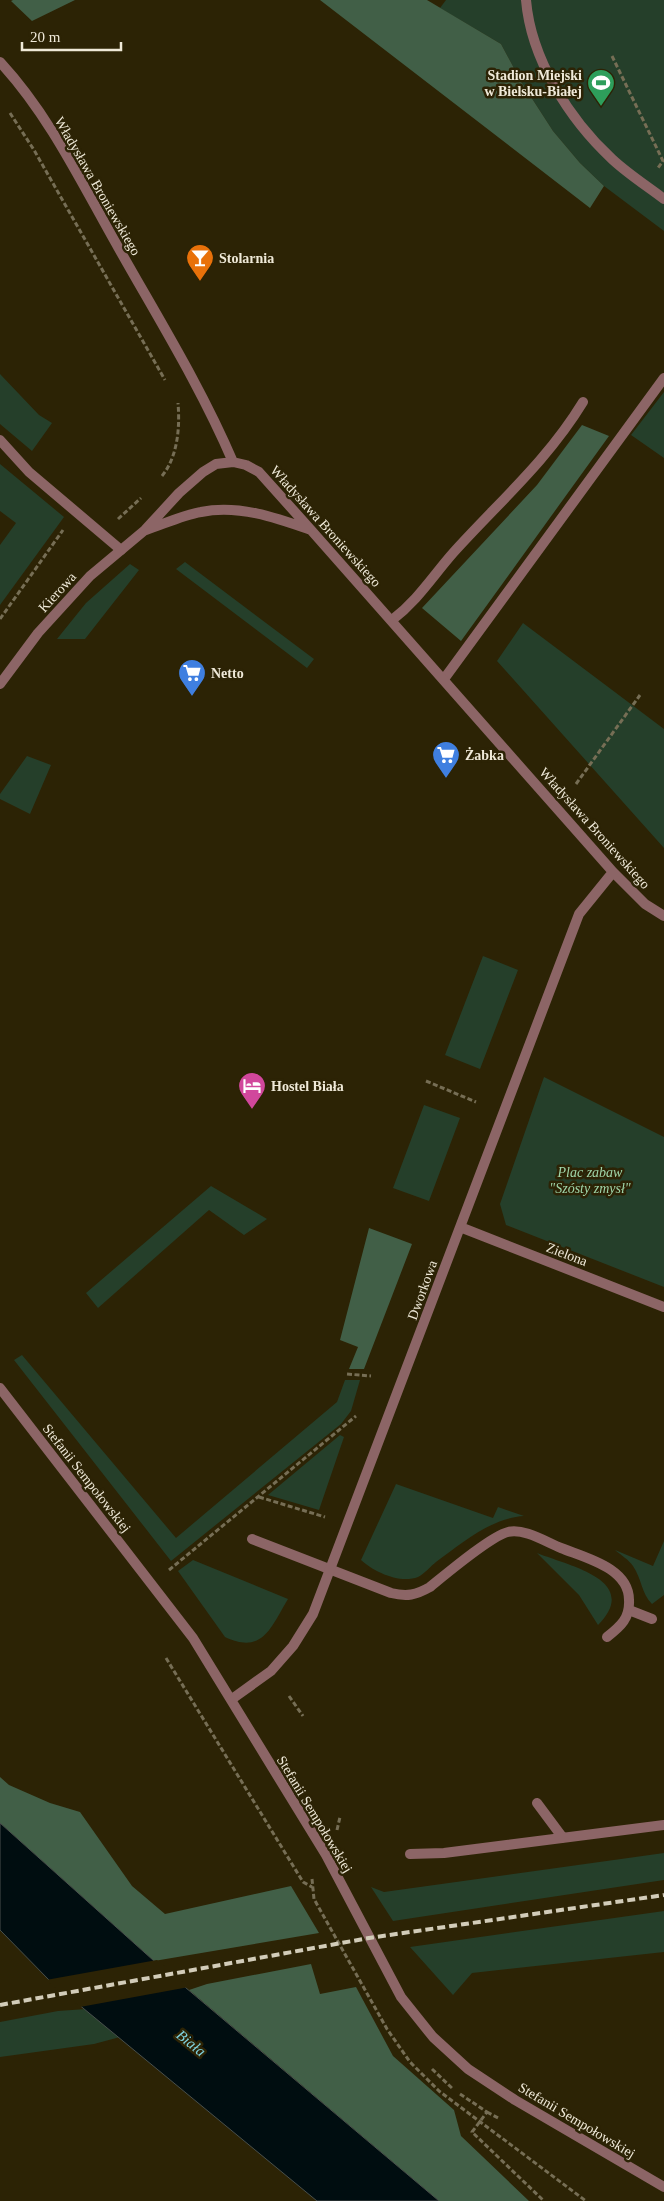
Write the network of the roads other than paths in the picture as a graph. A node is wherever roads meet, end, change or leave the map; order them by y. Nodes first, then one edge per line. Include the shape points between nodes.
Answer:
1 (526, 0) edge
2 (0, 62) edge
3 (664, 199) edge
4 (664, 378) edge
5 (583, 402) dead end
6 (0, 440) edge
7 (233, 462) junction
8 (145, 530) junction
9 (311, 530) junction
10 (121, 550) junction
11 (392, 620) junction
12 (444, 679) junction
13 (0, 684) edge
14 (613, 872) junction
15 (664, 916) edge
16 (460, 1227) junction
17 (664, 1307) edge
18 (0, 1388) edge
19 (252, 1539) dead end
20 (331, 1568) junction
21 (629, 1610) junction
22 (652, 1619) dead end
23 (607, 1637) dead end
24 (232, 1699) junction
25 (537, 1803) dead end
26 (664, 1825) edge
27 (563, 1838) junction
28 (410, 1854) dead end
29 (664, 2187) edge

1 - 3 street via 534,41 557,89 577,120 613,160
2 - 7 street, Władysława Broniewskiego via 18,81 56,136 207,403
4 - 12 street
5 - 11 street via 568,427 532,471 453,553 410,606
6 - 10 street via 29,472
7 - 8 street, Kierowa via 216,464 203,472
7 - 9 street, Władysława Broniewskiego via 259,472
8 - 9 street, Kierowa via 202,511 236,510 270,516
8 - 10 street, Kierowa
9 - 11 street, Władysława Broniewskiego
10 - 13 street, Kierowa via 90,576 38,633
11 - 12 street, Władysława Broniewskiego
12 - 14 street, Władysława Broniewskiego
14 - 15 street, Władysława Broniewskiego via 646,904
14 - 16 street, Dworkowa via 579,914
16 - 17 street, Zielona
16 - 20 street, Dworkowa
18 - 24 street, Stefanii Sempołowskiej via 193,1638
19 - 20 street
20 - 21 street via 391,1593 413,1595 498,1536 517,1532 602,1565 623,1580 629,1596
20 - 24 street, Dworkowa via 313,1614 294,1646 271,1671
21 - 22 street
21 - 23 street via 626,1620
24 - 29 street, Stefanii Sempołowskiej via 326,1855 401,1997 433,2037 468,2069 515,2100
25 - 27 street
26 - 27 street
27 - 28 street via 444,1853

